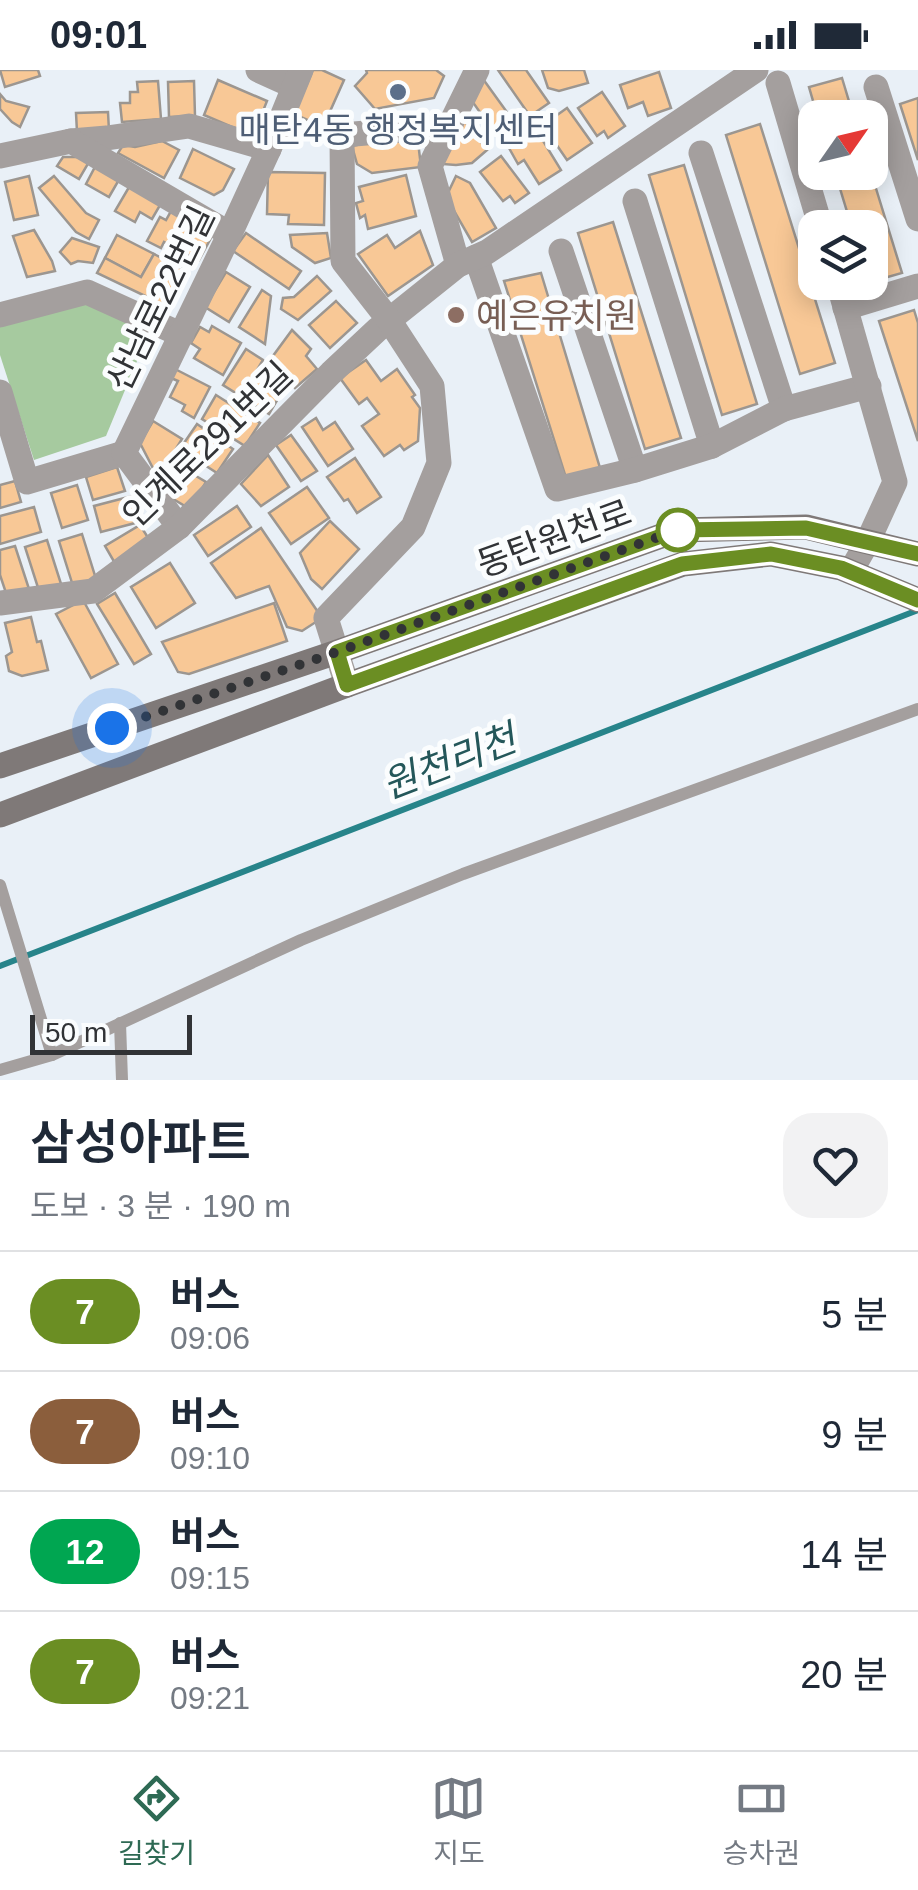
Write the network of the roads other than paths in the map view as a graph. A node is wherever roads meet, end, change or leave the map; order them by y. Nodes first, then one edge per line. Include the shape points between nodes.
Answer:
1 (258, 70) edge
2 (477, 70) edge
3 (767, 76) edge
4 (297, 78) edge
5 (876, 87) dead end
6 (451, 126) junction
7 (72, 141) junction
8 (269, 149) junction
9 (701, 153) dead end
10 (0, 156) edge
11 (634, 201) dead end
12 (815, 210) edge
13 (918, 219) edge
14 (230, 234) junction
15 (561, 251) dead end
16 (467, 261) junction
17 (918, 286) edge
18 (844, 300) edge
19 (846, 308) junction
20 (0, 315) edge
21 (389, 320) junction
22 (182, 335) junction
23 (869, 386) junction
24 (0, 392) edge
25 (784, 409) junction
26 (712, 446) junction
27 (124, 453) junction
28 (635, 470) junction
29 (179, 527) junction
30 (868, 541) junction
31 (918, 554) edge
32 (859, 574) junction
33 (918, 600) edge
34 (0, 603) edge
35 (337, 652) junction
36 (347, 685) junction
37 (918, 709) edge
38 (0, 766) edge
39 (0, 816) edge
40 (1, 888) edge
41 (120, 1023) junction
42 (52, 1055) junction
43 (0, 1070) edge
44 (122, 1080) edge

1 - 4 street, 산남로22번길
2 - 6 street
3 - 12 street
3 - 16 street, 인계로291번길
4 - 8 street, 산남로22번길
5 - 13 street
6 - 16 street via 430,166
6 - 21 street via 342,134 344,260
7 - 8 street via 189,126
7 - 10 street
7 - 14 street
8 - 14 street, 산남로22번길
9 - 25 street
11 - 26 street
14 - 22 street, 산남로22번길
15 - 28 street
16 - 21 street, 인계로291번길
16 - 28 street via 557,489
17 - 19 street
18 - 19 street
19 - 23 street
20 - 22 street via 87,292
21 - 29 street, 인계로291번길
21 - 35 street via 432,386 440,463 413,528 326,618
22 - 27 street, 산남로22번길
23 - 25 street
23 - 30 street via 895,482
24 - 27 street via 28,482
25 - 26 street
26 - 28 street
27 - 29 street
29 - 34 street, 인계로291번길 via 94,590
30 - 31 main road, 동탄원천로
30 - 32 street
30 - 35 main road, 동탄원천로 via 806,528 678,530
32 - 33 main road, 동탄원천로
32 - 36 main road, 동탄원천로 via 771,554 682,564
35 - 36 street
35 - 38 main road, 동탄원천로
36 - 39 main road, 동탄원천로
37 - 41 lane via 463,874
40 - 42 lane
41 - 42 lane
41 - 44 lane
42 - 43 lane

